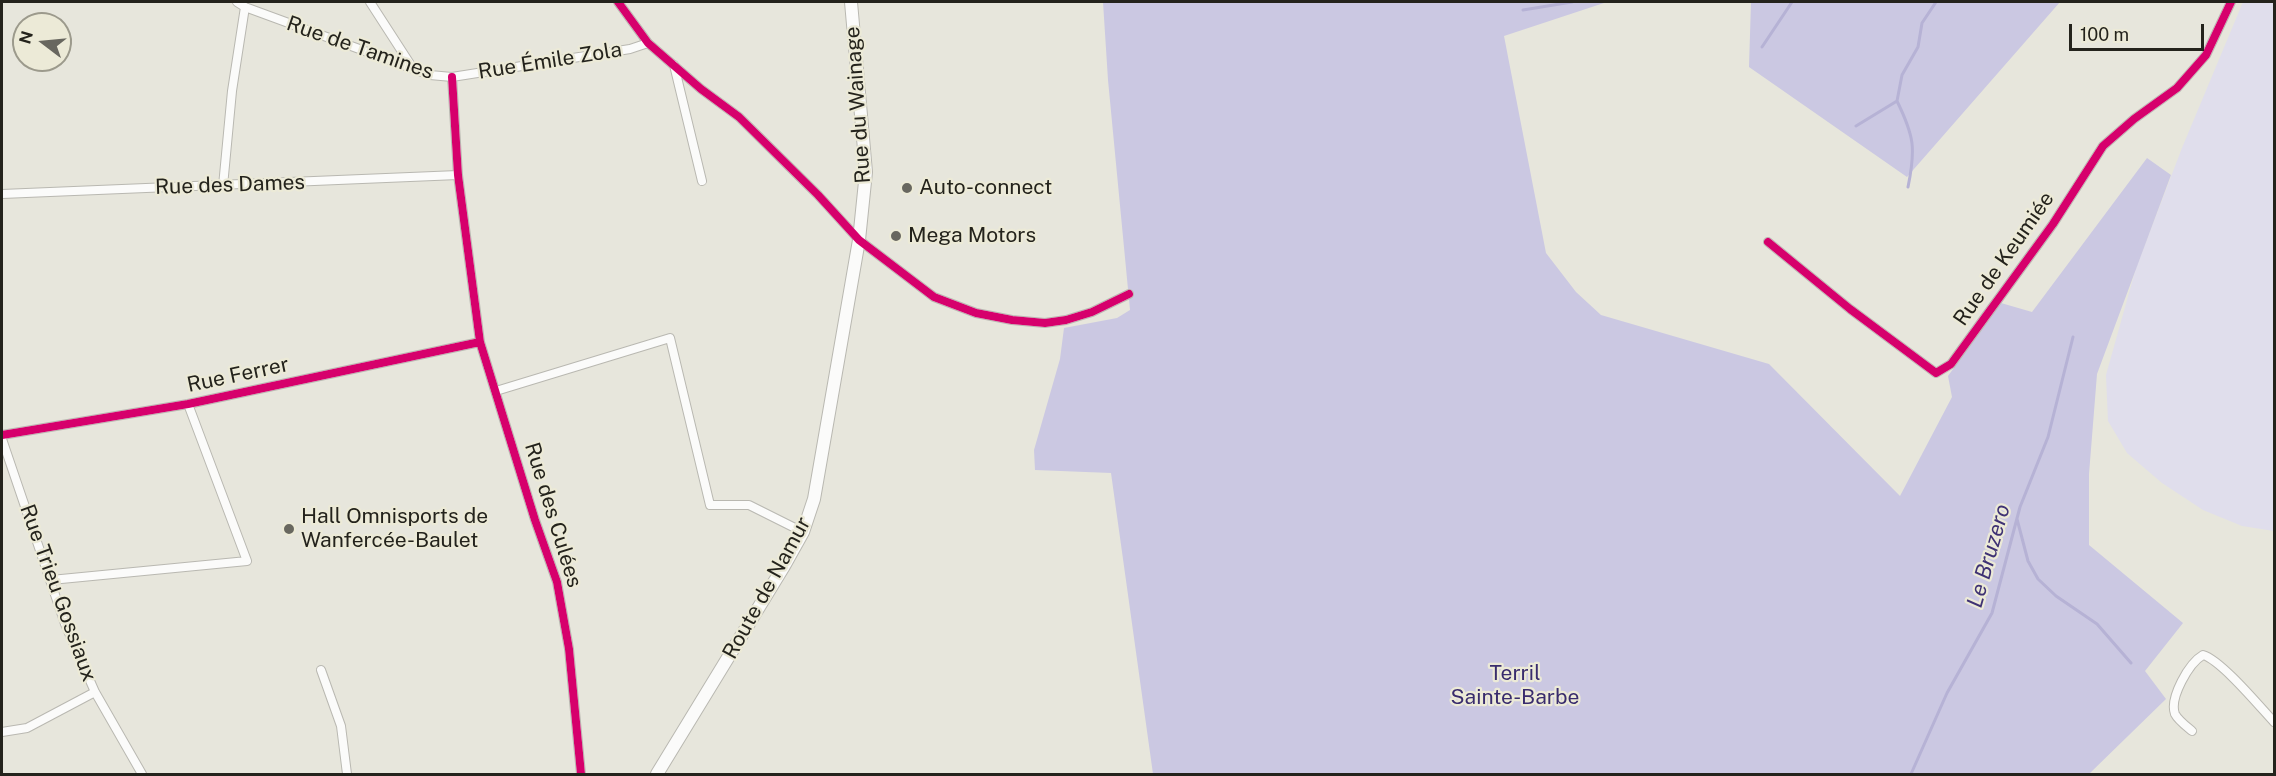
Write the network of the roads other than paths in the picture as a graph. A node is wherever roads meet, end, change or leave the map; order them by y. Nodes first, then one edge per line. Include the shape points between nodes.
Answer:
1 (237, 2) edge
2 (370, 2) edge
3 (618, 2) edge
4 (851, 2) edge
5 (2231, 2) edge
6 (245, 7) junction
7 (648, 43) junction
8 (674, 65) junction
9 (412, 68) junction
10 (452, 76) junction
11 (458, 175) junction
12 (702, 181) dead end
13 (223, 186) junction
14 (2, 194) edge
15 (859, 240) junction
16 (1768, 242) dead end
17 (1129, 294) dead end
18 (480, 342) junction
19 (841, 350) joint
20 (496, 391) junction
21 (188, 404) junction
22 (2, 437) edge
23 (803, 532) junction
24 (51, 580) junction
25 (321, 670) dead end
26 (95, 692) junction
27 (2274, 722) edge
28 (2192, 731) dead end
29 (2, 732) edge
30 (142, 774) edge
31 (347, 774) edge
32 (581, 774) edge
33 (657, 774) edge

1 - 6 street, Rue de Tamines
2 - 9 street
3 - 7 street
4 - 15 main road, Rue du Wainage via 866,172
5 - 16 street, Rue de Keumiée via 2206,56 2177,88 2103,146 2053,224 1951,364 1935,373
6 - 9 street, Rue de Tamines
6 - 13 street
7 - 8 street
7 - 10 street, Rue Émile Zola via 630,50
8 - 12 street
8 - 15 street via 739,117
9 - 10 street, Rue de Tamines via 430,75
10 - 11 street, Rue des Culées
11 - 13 street, Rue des Dames
11 - 18 street, Rue des Culées
13 - 14 street, Rue des Dames
15 - 17 street via 934,297 976,313 1055,322 1092,312
15 - 19 main road, Rue du Wainage
18 - 20 street, Rue des Culées
18 - 21 street, Rue Ferrer
19 - 23 main road, Route de Namur via 814,499
20 - 23 street via 670,338 710,505 749,505
20 - 32 street, Rue des Culées via 557,582 569,649
21 - 22 street, Rue Ferrer
21 - 24 street via 247,561
22 - 24 street, Rue Trieu Gossiaux
23 - 33 main road, Route de Namur
24 - 26 street, Rue Trieu Gossiaux via 65,624
25 - 31 street via 341,726
26 - 29 street via 27,728
26 - 30 street, Rue Trieu Gossiaux
27 - 28 street via 2211,658 2203,655 2194,663 2173,700 2176,716

